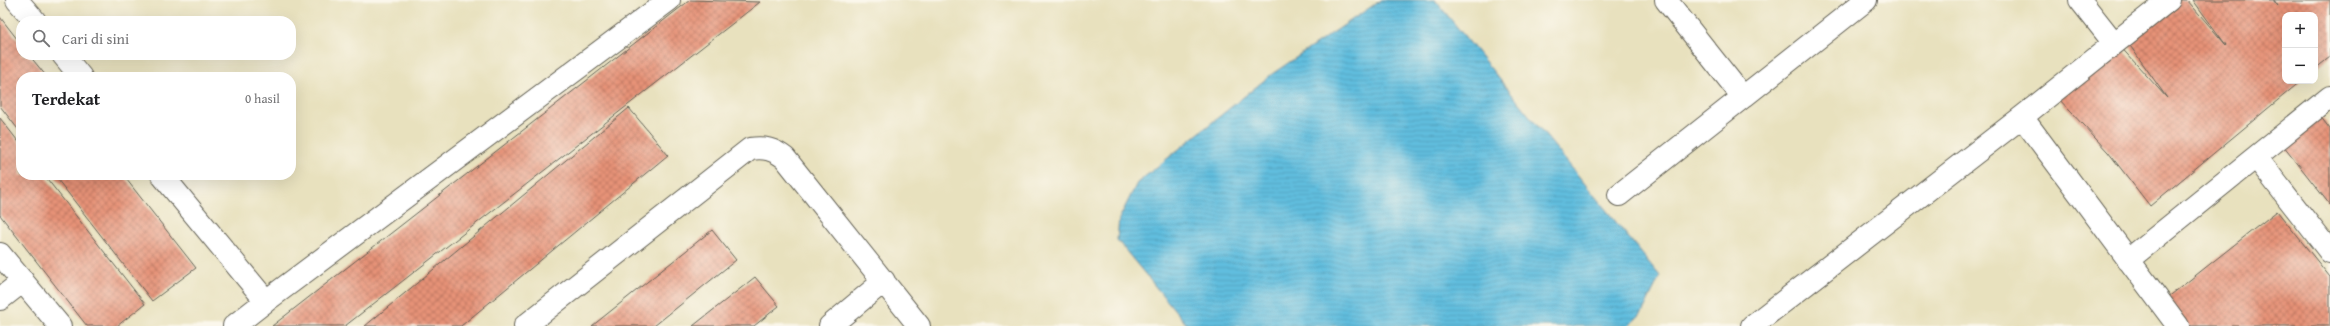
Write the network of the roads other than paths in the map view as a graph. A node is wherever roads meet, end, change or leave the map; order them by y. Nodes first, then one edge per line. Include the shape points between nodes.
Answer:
1 (18, 0) edge
2 (669, 0) edge
3 (1666, 0) edge
4 (1866, 0) edge
5 (2080, 0) edge
6 (2168, 0) edge
7 (31, 16) edge
8 (2114, 44) junction
9 (67, 60) edge
10 (77, 72) edge
11 (1743, 97) junction
12 (2330, 97) edge
13 (2022, 117) junction
14 (2256, 158) junction
15 (166, 180) edge
16 (1619, 195) dead end
17 (2330, 252) edge
18 (0, 254) edge
19 (2128, 260) junction
20 (23, 281) junction
21 (884, 281) junction
22 (0, 299) edge
23 (266, 301) junction
24 (60, 326) edge
25 (234, 326) edge
26 (525, 326) edge
27 (830, 326) edge
28 (919, 326) edge
29 (1752, 326) edge
30 (2178, 326) edge

1 - 7 street
2 - 23 street
3 - 11 street
4 - 11 street
5 - 8 street
6 - 8 street
8 - 13 street
9 - 10 street
11 - 16 street
12 - 14 street
13 - 19 street
13 - 29 street
14 - 17 street
14 - 19 street
15 - 23 street
18 - 20 street
19 - 30 street
20 - 22 street
20 - 24 street
21 - 26 street via 785,158 764,147 750,149
21 - 27 street
21 - 28 street
23 - 25 street

